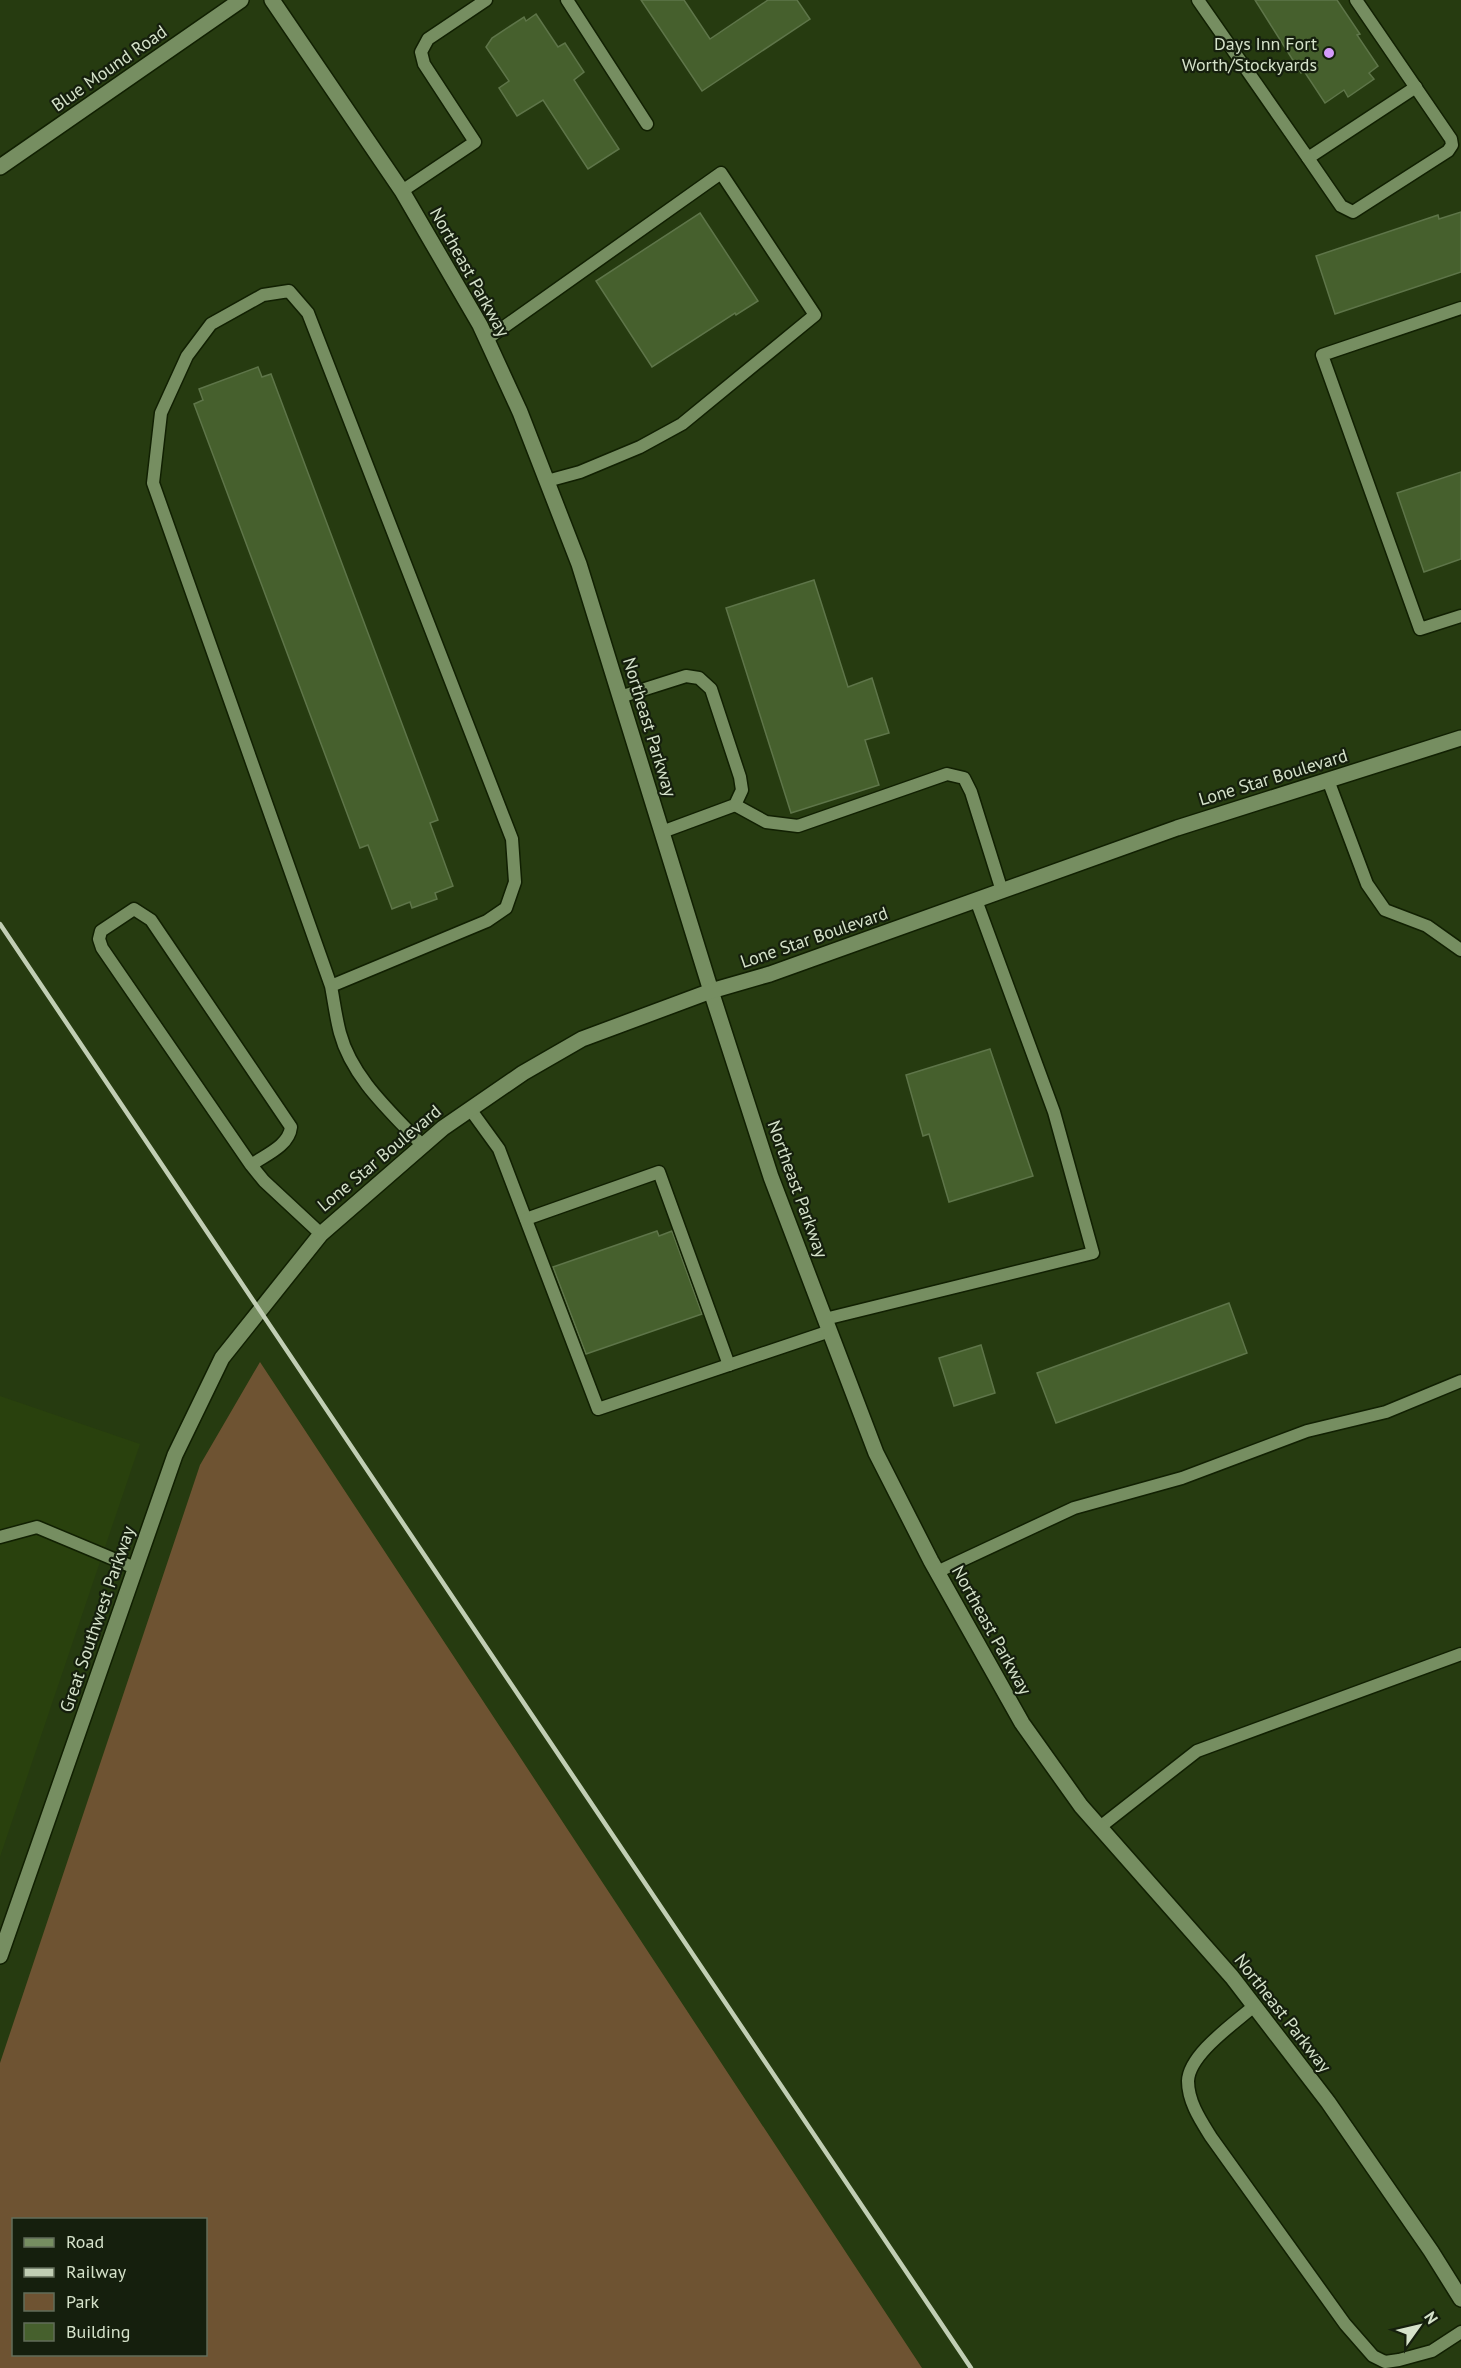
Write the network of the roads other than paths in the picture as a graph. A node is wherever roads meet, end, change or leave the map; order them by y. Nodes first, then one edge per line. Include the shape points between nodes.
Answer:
1 (241, 0) edge
2 (272, 0) edge
3 (486, 0) edge
4 (567, 0) edge
5 (1198, 0) edge
6 (1356, 0) edge
7 (1416, 87) junction
8 (648, 124) dead end
9 (1308, 158) junction
10 (0, 167) edge
11 (402, 191) junction
12 (1461, 308) edge
13 (487, 339) junction
14 (547, 481) junction
15 (1461, 616) edge
16 (620, 697) junction
17 (1461, 738) edge
18 (1328, 780) junction
19 (735, 805) junction
20 (662, 832) junction
21 (1002, 891) junction
22 (976, 900) junction
23 (1461, 950) edge
24 (331, 986) junction
25 (711, 991) junction
26 (470, 1109) junction
27 (422, 1145) junction
28 (251, 1165) junction
29 (526, 1219) junction
30 (321, 1234) junction
31 (260, 1310) joint
32 (827, 1325) junction
33 (729, 1365) junction
34 (1461, 1381) edge
35 (0, 1537) edge
36 (135, 1568) junction
37 (937, 1572) junction
38 (1461, 1654) edge
39 (1100, 1827) junction
40 (0, 1956) edge
41 (1254, 2006) junction
42 (1461, 2299) edge
43 (1461, 2332) edge

1 - 10 street, Blue Mound Road
2 - 11 street, Northeast Parkway
3 - 11 lane via 428,39 421,52 424,64 475,142
4 - 8 lane
5 - 9 lane
6 - 7 lane
7 - 9 lane
7 - 9 lane via 1451,139 1448,151 1353,212 1341,206
11 - 13 street, Northeast Parkway
12 - 15 lane via 1322,355 1420,629
13 - 14 street, Northeast Parkway
13 - 14 lane via 721,173 815,315 682,424 640,447
14 - 16 street, Northeast Parkway via 579,564
16 - 19 lane via 686,676 699,678 711,689 741,777 742,790
16 - 20 street, Northeast Parkway
17 - 18 street, Lone Star Boulevard
18 - 21 street, Lone Star Boulevard via 1177,828
18 - 23 lane via 1367,884 1385,910 1427,926
19 - 20 lane
19 - 21 lane via 766,822 798,826 947,774 964,778
20 - 25 street, Northeast Parkway
21 - 22 street, Lone Star Boulevard
22 - 25 street, Lone Star Boulevard via 770,974
22 - 32 lane via 1054,1112 1093,1253
24 - 24 lane via 487,921 506,908 515,882 512,839 308,313 289,291 263,295 211,324 187,356 161,414 153,483
24 - 27 lane via 340,1034 353,1065
25 - 26 street, Lone Star Boulevard via 582,1040
25 - 32 street, Northeast Parkway via 771,1177
26 - 27 street, Lone Star Boulevard
26 - 29 lane via 499,1149
27 - 30 street, Lone Star Boulevard
28 - 28 lane via 282,1144 290,1136 291,1127 151,920 134,909 101,931 102,948
28 - 30 lane
29 - 33 lane via 598,1409
29 - 33 lane via 659,1172
30 - 31 street, Lone Star Boulevard
31 - 36 street, Great Southwest Parkway via 222,1358 185,1433
32 - 33 lane
32 - 37 street, Northeast Parkway via 876,1453
34 - 37 lane via 1386,1412 1307,1431 1182,1478 1074,1508
35 - 36 lane via 37,1527
36 - 40 street, Great Southwest Parkway
37 - 39 street, Northeast Parkway via 1022,1723
38 - 39 lane via 1197,1751
39 - 41 street, Northeast Parkway
41 - 42 street, Northeast Parkway via 1328,2102
41 - 43 lane via 1200,2054 1188,2081 1195,2110 1211,2137 1345,2324 1373,2356 1385,2362 1399,2360 1432,2351

